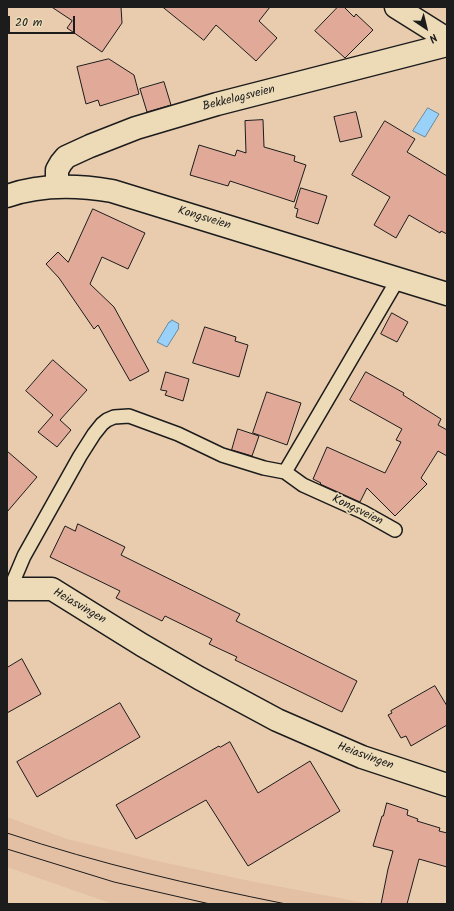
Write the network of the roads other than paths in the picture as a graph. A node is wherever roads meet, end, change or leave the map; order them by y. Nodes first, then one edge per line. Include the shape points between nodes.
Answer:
1 (396, 7) edge
2 (447, 39) edge
3 (447, 45) edge
4 (56, 186) junction
5 (8, 192) edge
6 (398, 278) junction
7 (447, 294) edge
8 (285, 472) junction
9 (395, 530) dead end
10 (10, 589) joint
11 (447, 785) edge

1 - 2 street
3 - 4 street, Bekkelagsveien via 217,104 136,128 66,157 57,170
4 - 5 street, Kongsveien
4 - 6 street, Kongsveien via 92,187 112,191
6 - 7 street, Kongsveien
6 - 8 lane
8 - 9 lane, Kongsveien via 303,485 363,512
8 - 10 lane, Heiasvingen via 222,455 130,416 106,420 80,456 24,556
10 - 11 street, Heiasvingen via 52,589 142,646 277,720 362,757

